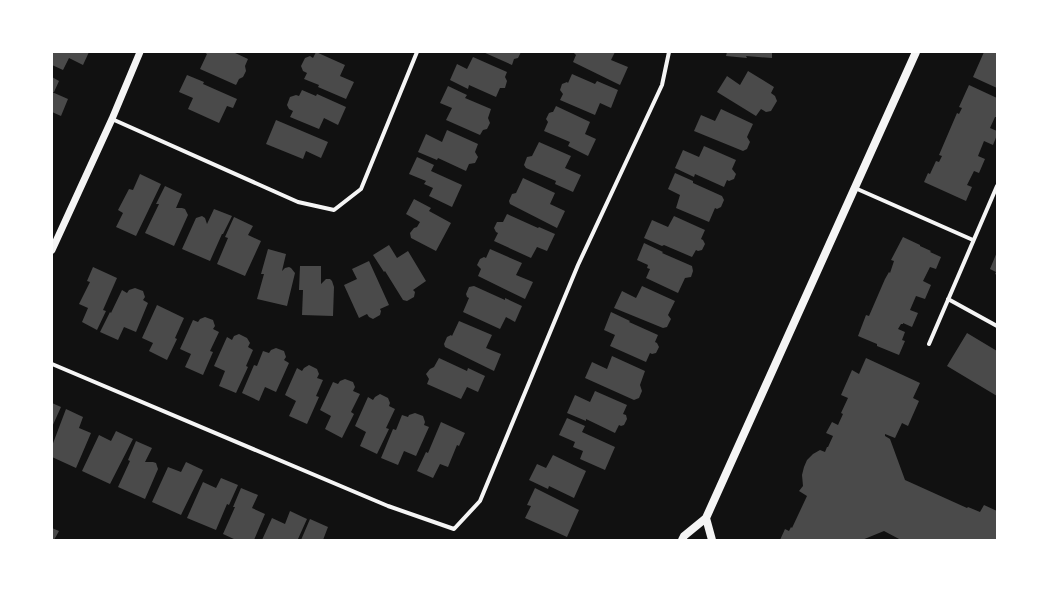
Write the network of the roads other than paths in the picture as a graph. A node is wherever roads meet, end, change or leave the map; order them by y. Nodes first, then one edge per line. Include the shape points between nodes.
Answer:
1 (140, 52) edge
2 (417, 52) edge
3 (669, 52) edge
4 (916, 52) edge
5 (112, 119) junction
6 (997, 186) edge
7 (855, 188) junction
8 (973, 240) junction
9 (52, 250) edge
10 (948, 299) junction
11 (997, 326) edge
12 (929, 344) dead end
13 (52, 364) edge
14 (706, 518) junction
15 (682, 540) edge
16 (712, 540) edge

1 - 5 street
2 - 5 street via 360,189 334,210 298,202
3 - 13 street via 662,85 578,265 480,501 454,529 388,506
4 - 7 main road
5 - 9 street
6 - 8 street
7 - 8 street
7 - 14 main road
8 - 10 street
10 - 11 street
10 - 12 street
14 - 15 main road
14 - 16 main road

